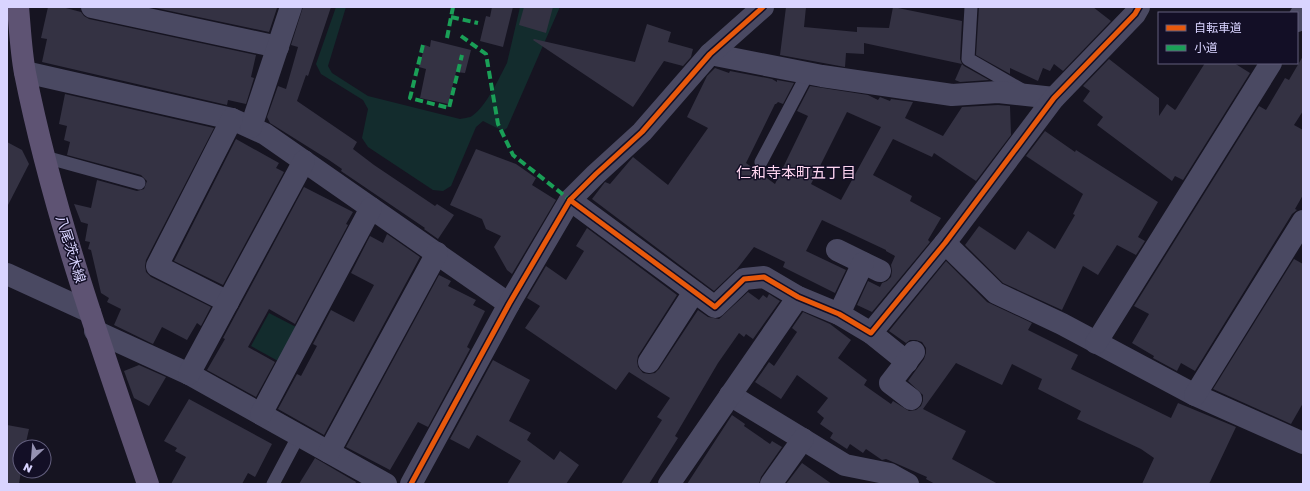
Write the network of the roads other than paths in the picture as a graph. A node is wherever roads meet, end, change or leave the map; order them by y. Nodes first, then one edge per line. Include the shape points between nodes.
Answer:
1 (18, 7) edge
2 (92, 7) edge
3 (291, 7) edge
4 (763, 7) edge
5 (971, 7) edge
6 (1133, 9) edge
7 (278, 47) junction
8 (710, 54) junction
9 (1270, 64) edge
10 (25, 72) junction
11 (808, 74) junction
12 (1030, 95) junction
13 (1054, 98) junction
14 (242, 123) junction
15 (45, 157) junction
16 (304, 161) junction
17 (761, 162) dead end
18 (139, 183) dead end
19 (570, 200) junction
20 (371, 208) junction
21 (1303, 221) edge
22 (945, 243) junction
23 (836, 250) dead end
24 (437, 254) junction
25 (7, 274) edge
26 (694, 292) junction
27 (798, 296) junction
28 (228, 302) junction
29 (509, 304) junction
30 (839, 314) junction
31 (93, 321) junction
32 (871, 333) junction
33 (1096, 343) junction
34 (649, 362) dead end
35 (189, 374) junction
36 (730, 394) junction
37 (1195, 394) junction
38 (911, 399) dead end
39 (261, 414) junction
40 (298, 435) junction
41 (1301, 437) edge
42 (803, 439) junction
43 (329, 452) junction
44 (148, 484) edge
45 (273, 484) edge
46 (386, 484) edge
47 (411, 484) edge
48 (669, 484) edge
49 (771, 484) edge
50 (908, 484) edge

1 - 10 main road, 八尾茨木線
2 - 7 street
3 - 7 street
4 - 8 street
5 - 12 lane via 968,59
6 - 13 street
7 - 14 street
8 - 11 street
8 - 19 street via 642,132
9 - 33 street
10 - 14 street
10 - 15 main road, 八尾茨木線
11 - 12 street via 952,95 998,92
11 - 17 lane
12 - 13 street
13 - 22 street
14 - 16 street via 265,134
14 - 28 street via 157,266
15 - 18 lane
15 - 31 main road, 八尾茨木線
16 - 20 street
16 - 28 street
19 - 26 street
19 - 29 street
20 - 24 street
20 - 39 street
21 - 37 street
22 - 32 street
22 - 33 street via 996,293
23 - 30 street via 871,267
24 - 29 street
24 - 43 street
25 - 31 street
26 - 27 street via 715,307 744,279 764,277
26 - 34 street
27 - 30 street
27 - 36 street
28 - 35 street
29 - 47 street
30 - 32 street
31 - 35 street
31 - 44 main road, 八尾茨木線
32 - 38 street via 911,357 890,383
33 - 37 street
35 - 39 street
36 - 42 street
36 - 48 street
37 - 41 street
39 - 40 street
40 - 43 street
40 - 45 lane
42 - 49 street
42 - 50 street via 845,466 890,474
43 - 46 street

